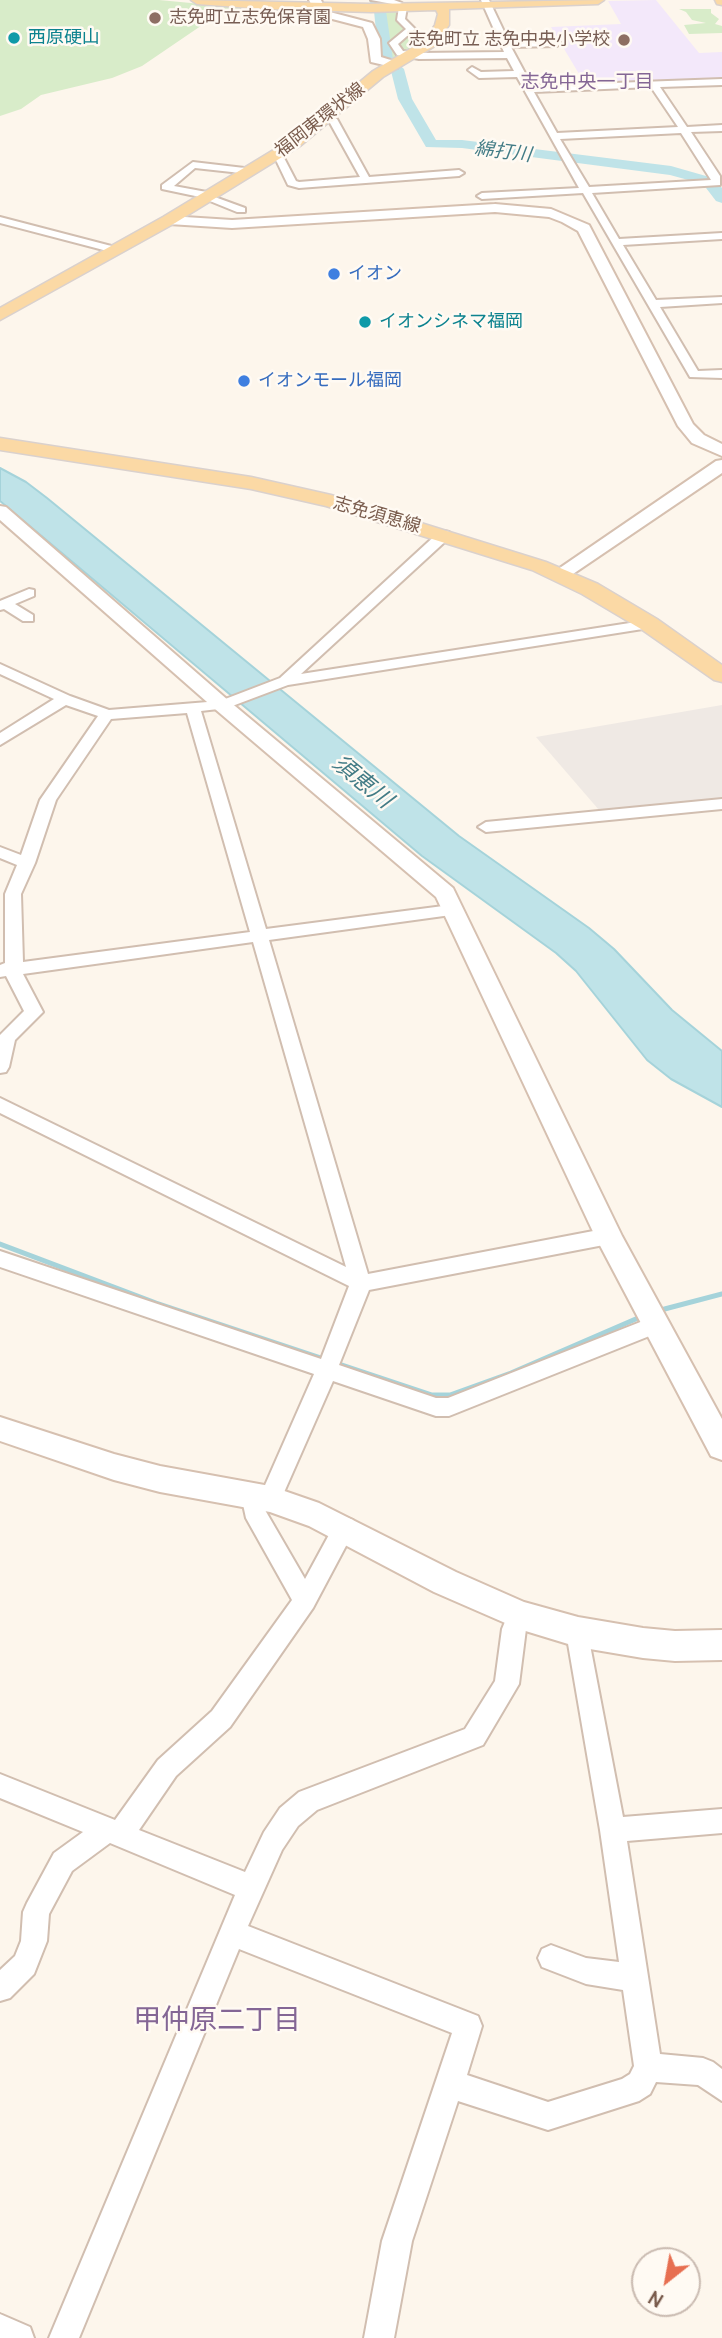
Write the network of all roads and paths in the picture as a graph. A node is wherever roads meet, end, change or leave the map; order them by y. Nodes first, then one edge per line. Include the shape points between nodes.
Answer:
1 (197, 0) edge
2 (598, 0) edge
3 (486, 2) edge
4 (372, 3) edge
5 (440, 3) edge
6 (317, 4) edge
7 (340, 4) edge
8 (399, 4) edge
9 (557, 43) dead end
10 (508, 50) junction
11 (404, 63) junction
12 (492, 69) dead end
13 (522, 74) junction
14 (722, 82) edge
15 (655, 86) junction
16 (531, 89) junction
17 (326, 117) junction
18 (722, 128) edge
19 (684, 130) junction
20 (554, 136) junction
21 (275, 156) junction
22 (250, 171) junction
23 (458, 173) dead end
24 (719, 177) edge
25 (366, 180) junction
26 (585, 190) junction
27 (207, 196) junction
28 (482, 196) dead end
29 (241, 209) dead end
30 (0, 220) edge
31 (169, 220) junction
32 (722, 236) edge
33 (615, 242) junction
34 (115, 250) junction
35 (722, 300) edge
36 (652, 304) junction
37 (4, 310) edge
38 (722, 374) edge
39 (0, 444) edge
40 (722, 451) edge
41 (722, 466) edge
42 (3, 518) edge
43 (444, 535) junction
44 (560, 574) junction
45 (29, 593) dead end
46 (3, 605) edge
47 (28, 618) dead end
48 (649, 624) junction
49 (0, 668) edge
50 (722, 675) edge
51 (280, 683) junction
52 (65, 699) junction
53 (227, 704) junction
54 (192, 709) junction
55 (107, 714) junction
56 (0, 740) edge
57 (722, 804) edge
58 (486, 827) dead end
59 (0, 852) edge
60 (27, 863) junction
61 (8, 886) edge
62 (451, 910) junction
63 (260, 937) junction
64 (6, 970) edge
65 (0, 1067) edge
66 (0, 1104) edge
67 (609, 1236) junction
68 (0, 1259) edge
69 (361, 1283) junction
70 (649, 1315) junction
71 (327, 1370) junction
72 (0, 1429) edge
73 (722, 1447) edge
74 (261, 1497) junction
75 (345, 1527) junction
76 (305, 1601) junction
77 (519, 1615) junction
78 (578, 1633) junction
79 (722, 1645) edge
80 (0, 1786) edge
81 (722, 1821) edge
82 (613, 1830) junction
83 (114, 1833) junction
84 (251, 1888) junction
85 (233, 1933) junction
86 (551, 1958) dead end
87 (635, 1978) junction
88 (0, 1988) edge
89 (648, 2067) junction
90 (450, 2084) junction
91 (722, 2087) edge
92 (0, 2329) edge
93 (19, 2338) edge
94 (64, 2338) edge
95 (379, 2338) edge

1 - 6 main road
2 - 3 main road
3 - 5 main road
3 - 10 street
4 - 7 main road
4 - 8 main road
5 - 8 main road
5 - 11 main road, 福岡東環状線 via 444,14 438,33
6 - 7 main road
6 - 11 street via 327,16 368,25 375,60
8 - 11 street via 401,20 411,29 393,43
9 - 10 street
10 - 11 street
10 - 13 street
11 - 17 main road, 福岡東環状線 via 378,74
12 - 13 street via 472,70 480,75
13 - 16 street
14 - 15 street via 709,87
15 - 16 street
15 - 19 street
16 - 20 street
17 - 21 main road, 福岡東環状線
17 - 25 street via 334,121
18 - 19 street
19 - 20 street
19 - 24 street
20 - 26 street
21 - 22 main road, 福岡東環状線
21 - 25 street via 295,184
22 - 27 main road, 福岡東環状線
22 - 27 street via 193,165 166,187
23 - 25 street
24 - 26 street via 716,183
26 - 28 street via 524,190
26 - 33 street
27 - 29 street
27 - 31 main road, 福岡東環状線
30 - 34 street
31 - 34 main road, 福岡東環状線
31 - 40 street via 232,223 495,208 551,213 567,219 584,228 686,426 698,439
32 - 33 street
33 - 36 street
34 - 37 main road, 福岡東環状線
35 - 36 street
36 - 38 street via 694,375
39 - 43 main road, 志免須恵線 via 251,483
41 - 44 street
42 - 53 street
43 - 44 main road, 志免須恵線
43 - 51 street
44 - 48 main road, 志免須恵線
45 - 46 street
46 - 47 street
48 - 50 main road, 志免須恵線
48 - 51 street
49 - 52 street
51 - 53 street
52 - 55 street
52 - 56 street
53 - 54 street
53 - 62 street via 445,893
54 - 55 street
54 - 63 street
55 - 60 street via 48,800
57 - 58 street
59 - 60 street
60 - 61 street
61 - 64 street via 13,894 14,963
62 - 63 street
62 - 67 street
63 - 64 street
63 - 69 street
64 - 65 street via 34,1012 7,1038
66 - 69 street
67 - 69 street
67 - 70 street
68 - 71 street
69 - 71 street
70 - 71 street via 449,1407 436,1407
70 - 73 street
71 - 74 street
72 - 74 street via 125,1470
74 - 75 street
74 - 76 street via 254,1511
75 - 76 street
75 - 77 street via 445,1582
76 - 83 street via 221,1719 167,1768
77 - 78 street
77 - 84 street via 507,1684 474,1737 309,1801 273,1841
78 - 79 street via 675,1646
78 - 82 street
80 - 83 street
81 - 82 street
82 - 87 street
83 - 84 street
83 - 88 street via 63,1862 36,1912 34,1941 25,1965
84 - 85 street
85 - 90 street via 468,2026
85 - 94 street
86 - 87 street via 586,1971
87 - 89 street
89 - 90 street via 640,2084 629,2091 548,2116
89 - 91 street via 704,2072
90 - 95 street via 397,2241
92 - 93 street

